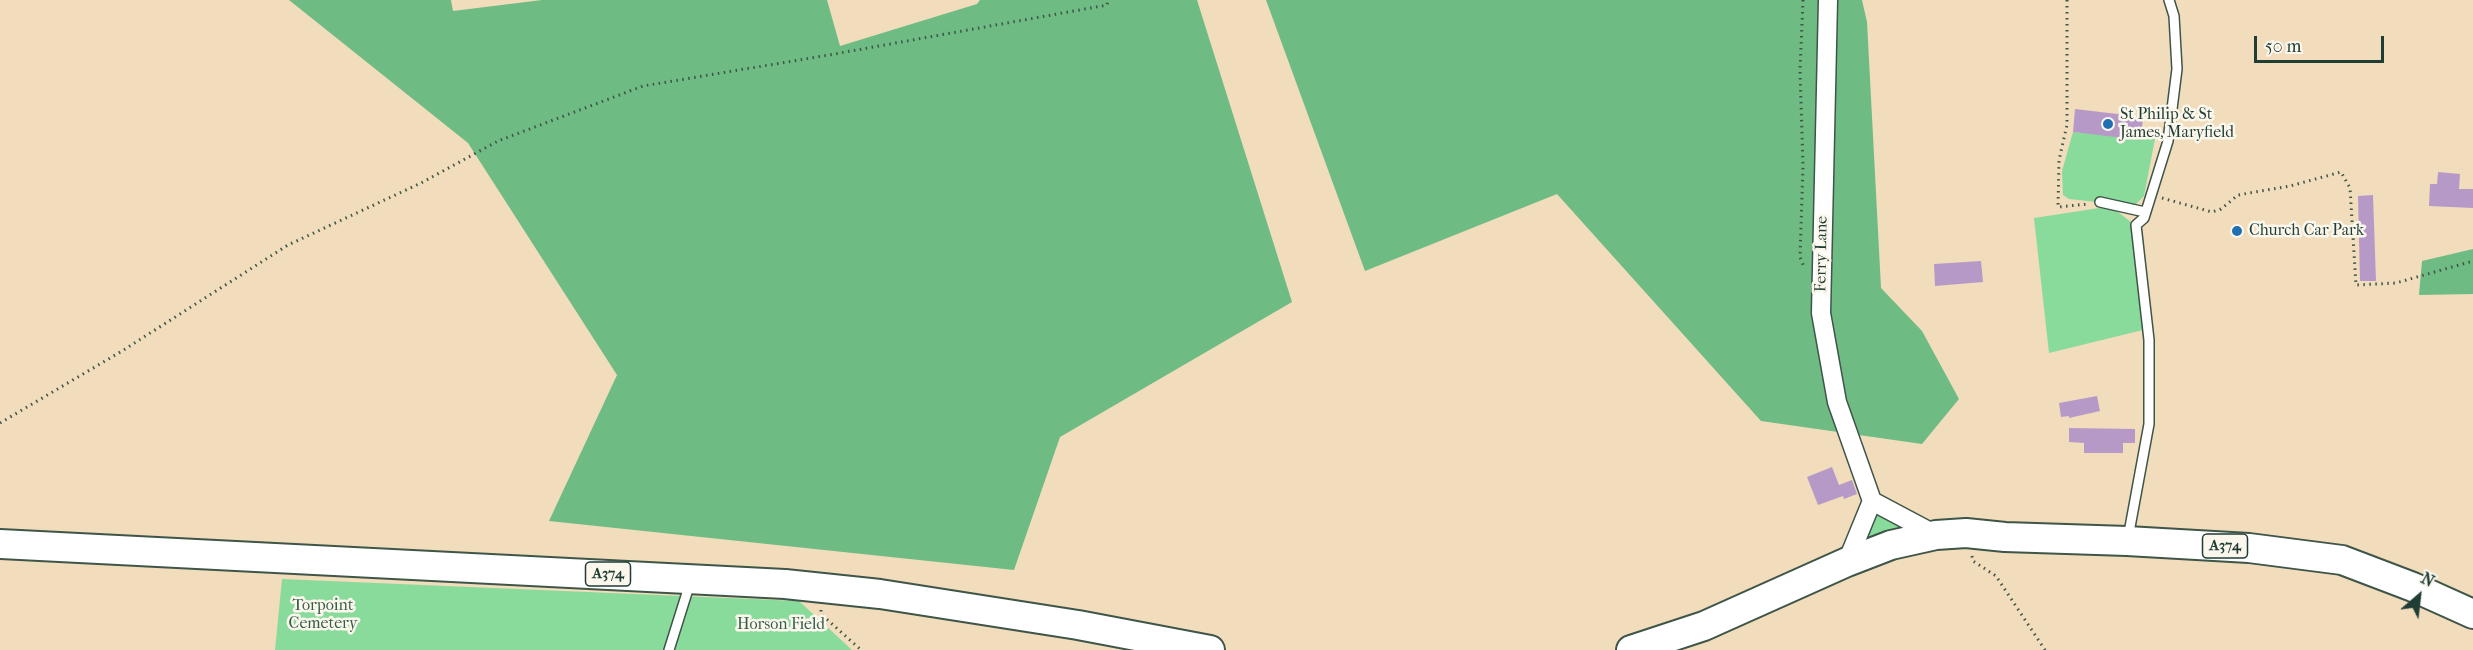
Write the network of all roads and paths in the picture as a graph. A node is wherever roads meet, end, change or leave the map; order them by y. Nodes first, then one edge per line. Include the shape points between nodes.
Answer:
1 (1108, 0) edge
2 (1803, 0) edge
3 (1828, 0) edge
4 (2067, 0) edge
5 (2169, 0) edge
6 (2152, 196) junction
7 (2100, 202) joint
8 (2145, 212) junction
9 (2473, 261) edge
10 (1807, 276) dead end
11 (0, 423) edge
12 (1872, 501) junction
13 (1966, 533) junction
14 (1936, 535) junction
15 (2127, 541) junction
16 (0, 544) edge
17 (1847, 562) junction
18 (691, 578) junction
19 (816, 588) junction
20 (2473, 614) edge
21 (669, 650) edge
22 (861, 650) edge
23 (1210, 650) edge
24 (1630, 650) edge
25 (2044, 650) edge

1 - 11 path via 1107,5 643,86 621,94 498,141 422,183 288,245
2 - 10 path via 1800,257
3 - 12 street, Ferry Lane via 1821,314 1837,402
4 - 7 path via 2067,125 2058,160 2058,207
5 - 6 lane via 2174,16 2177,69 2168,141
6 - 8 lane
6 - 9 path via 2212,212 2238,195 2341,172 2350,188 2356,285 2396,283
7 - 8 lane
8 - 15 lane via 2136,225 2149,340 2149,424
12 - 14 street
12 - 17 street
13 - 14 main road, A374
13 - 15 main road, A374
13 - 25 path via 1973,561 1996,576
14 - 17 main road, A374 via 1891,545
15 - 20 main road, A374 via 2248,548 2342,560
16 - 18 main road, A374
17 - 24 main road, A374 via 1704,626
18 - 19 main road, A374
18 - 21 lane
19 - 22 path via 822,614
19 - 23 main road, A374 via 880,594 1078,625

